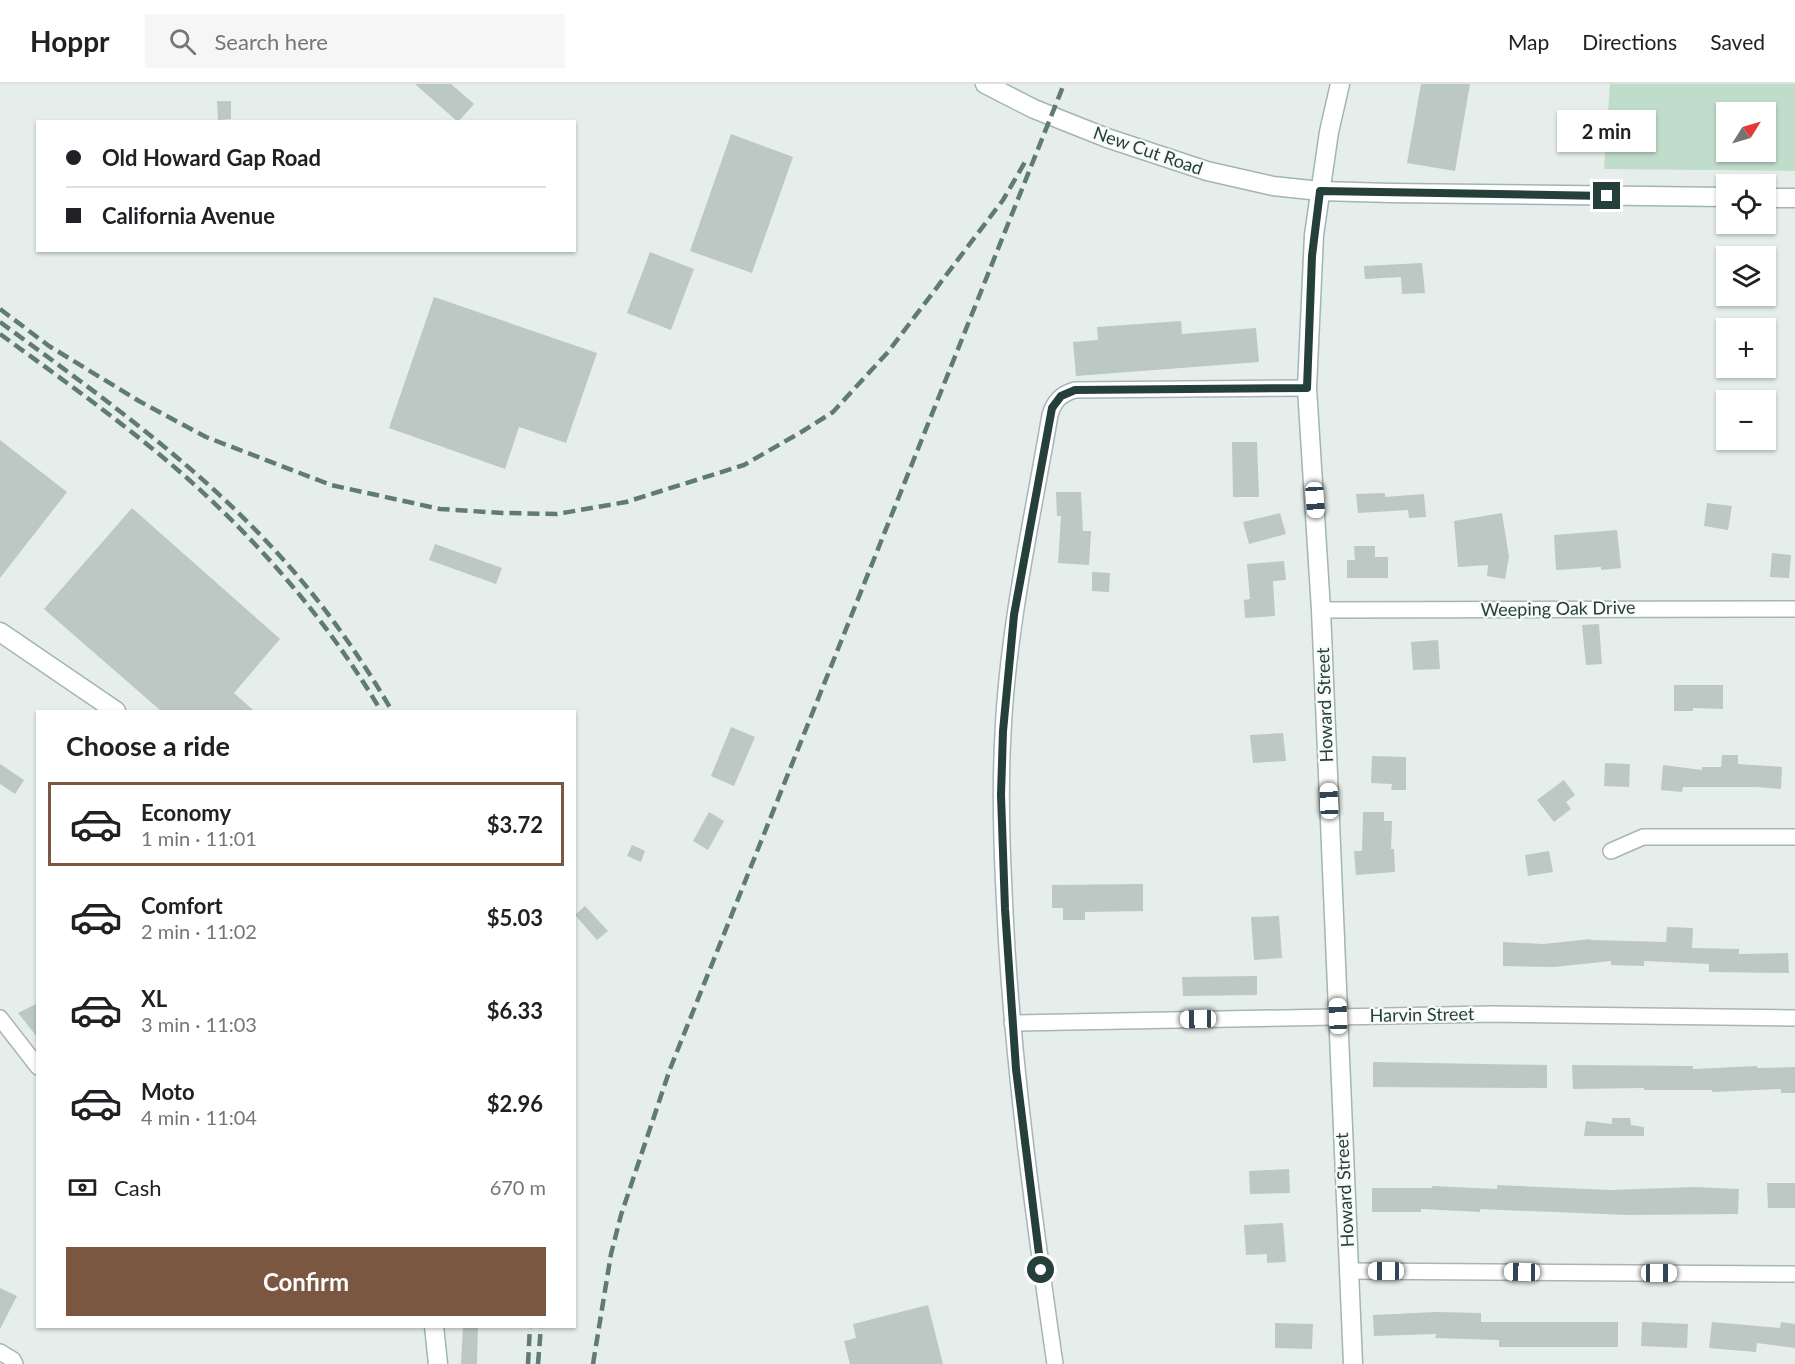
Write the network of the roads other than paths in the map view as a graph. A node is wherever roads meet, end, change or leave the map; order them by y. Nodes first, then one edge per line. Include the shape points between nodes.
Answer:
1 (985, 84) edge
2 (1340, 84) edge
3 (1320, 191) junction
4 (1716, 197) edge
5 (1776, 198) edge
6 (1795, 198) edge
7 (1307, 388) junction
8 (1795, 609) edge
9 (1321, 610) junction
10 (0, 632) edge
11 (115, 710) edge
12 (1795, 837) edge
13 (1611, 851) dead end
14 (1338, 1016) junction
15 (0, 1018) edge
16 (1795, 1018) edge
17 (1012, 1023) junction
18 (36, 1064) edge
19 (1349, 1271) junction
20 (1795, 1274) edge
21 (434, 1328) edge
22 (0, 1352) edge
23 (15, 1364) edge
24 (438, 1364) edge
25 (1055, 1364) edge
26 (1353, 1364) edge

1 - 3 street, New Cut Road via 1034,109 1107,138 1207,171 1273,186
2 - 3 street, Howard Street
3 - 4 street, New Cut Road
3 - 7 street, Howard Street via 1312,256
5 - 6 street
7 - 9 street, Howard Street
7 - 17 street via 1075,390 1061,396 1052,408 1017,597 1003,731 1001,795
8 - 9 street, Weeping Oak Drive
9 - 14 street, Howard Street
10 - 11 street
12 - 13 street via 1643,837
14 - 16 street, Harvin Street
14 - 17 street, Harvin Street
14 - 19 street, Howard Street
15 - 18 street
17 - 25 street
19 - 20 street
19 - 26 street, Howard Street
21 - 24 street
22 - 23 street

